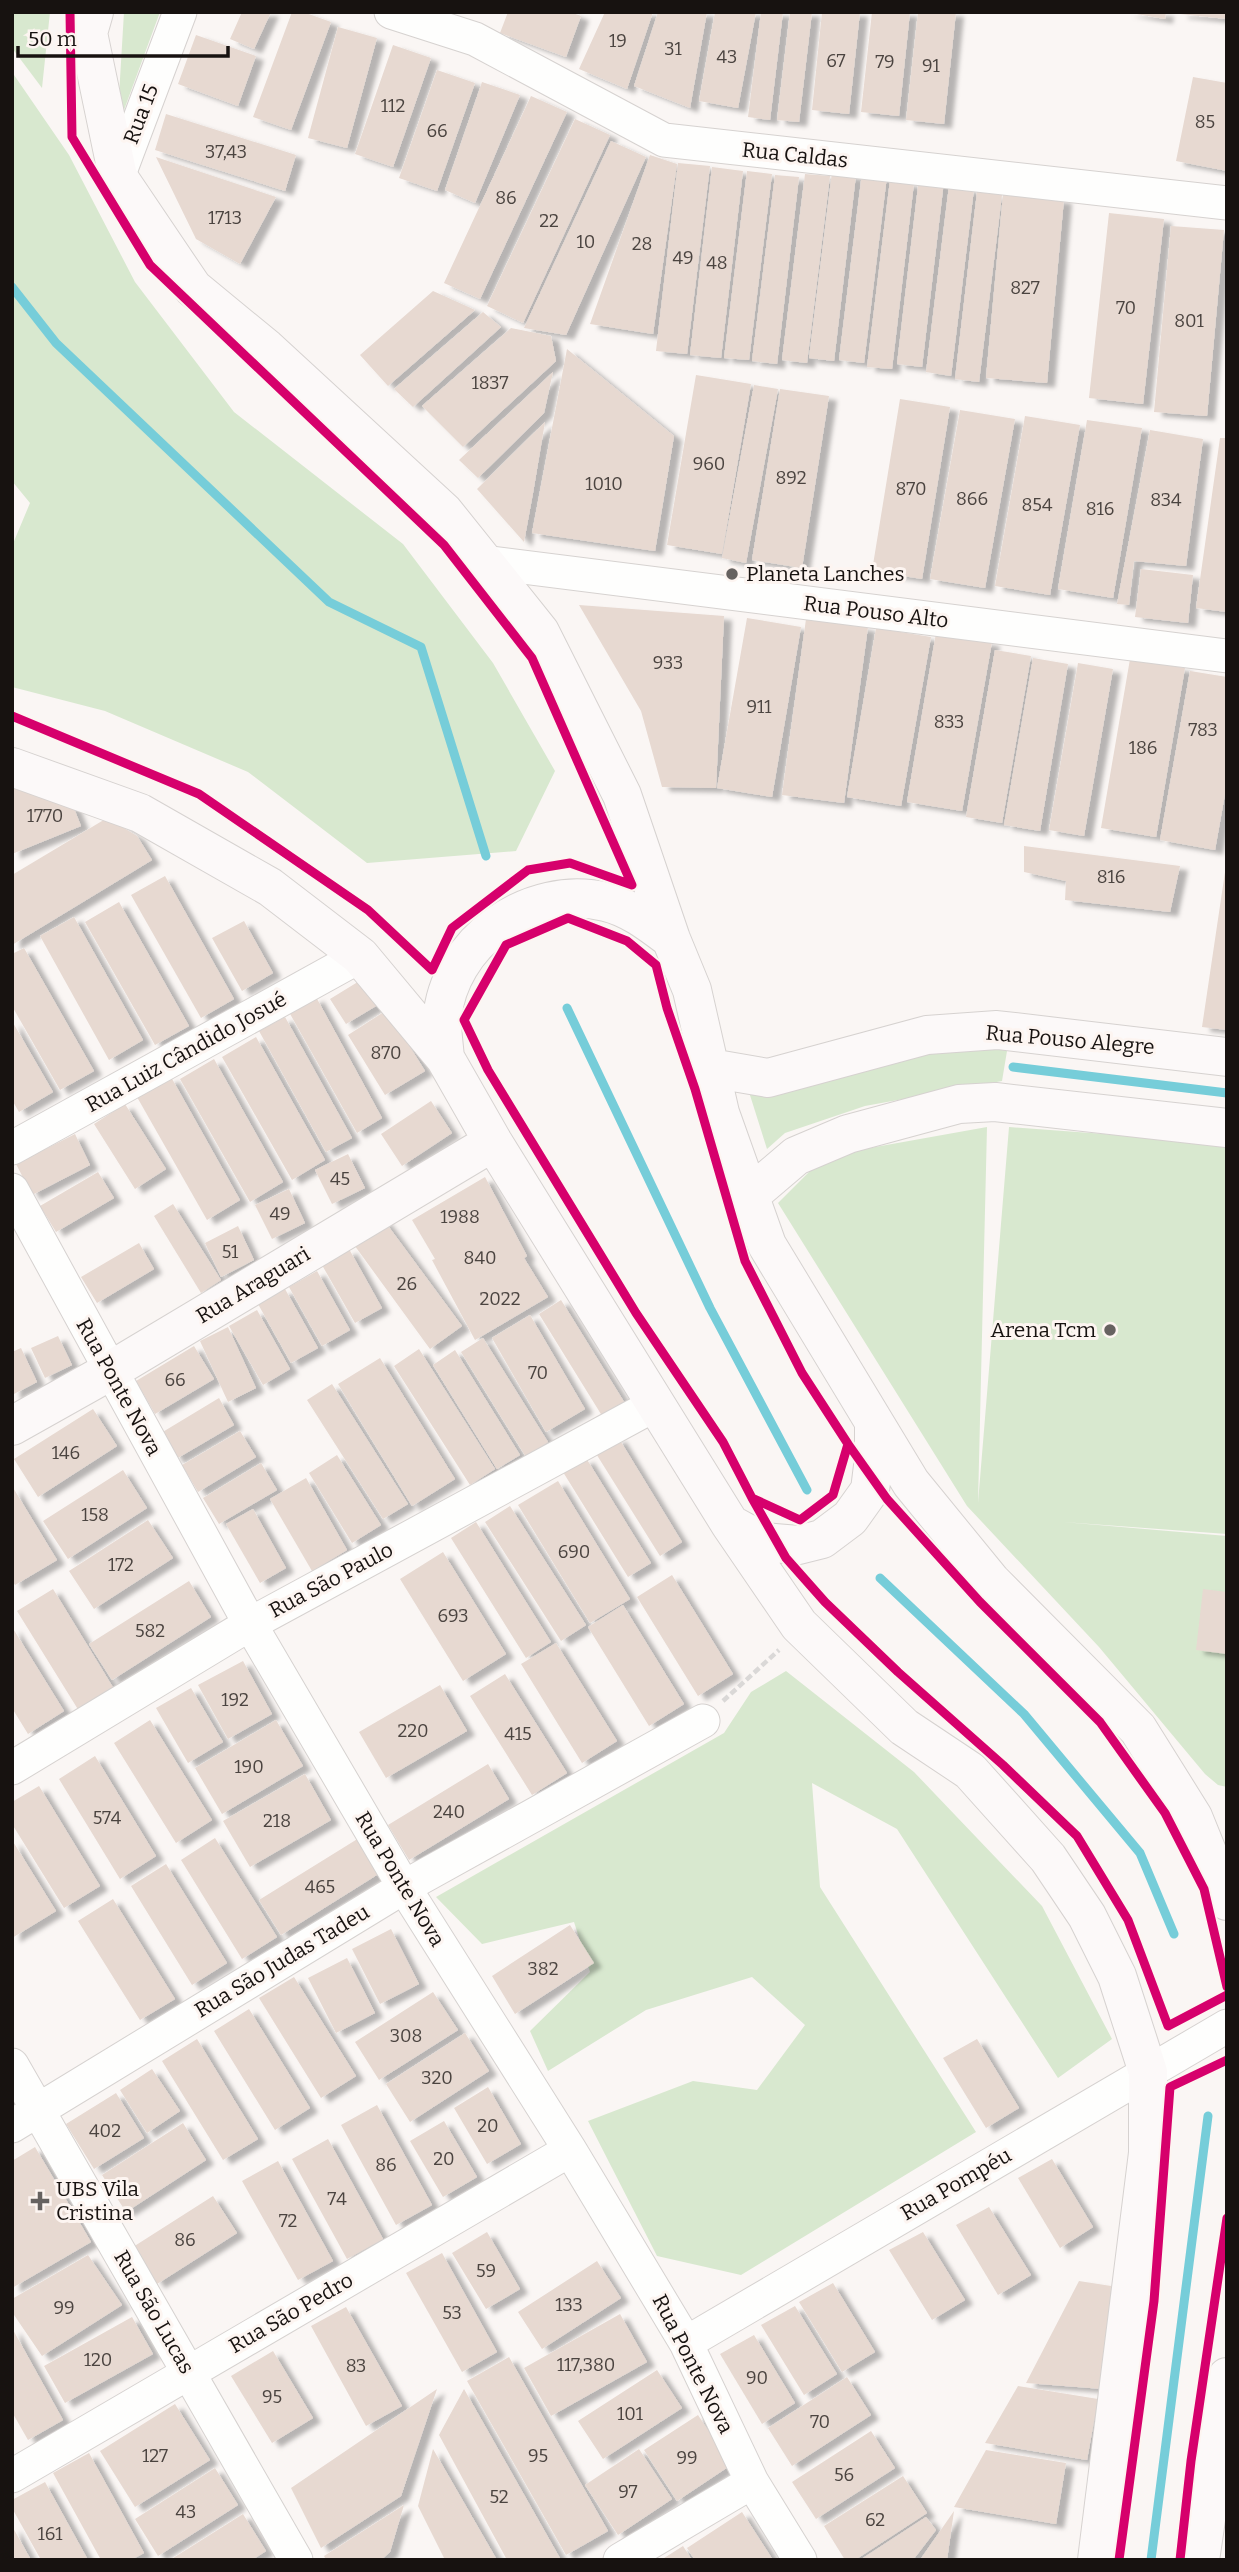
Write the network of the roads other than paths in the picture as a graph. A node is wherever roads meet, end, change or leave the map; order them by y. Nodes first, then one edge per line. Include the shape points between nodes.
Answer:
1 (94, 12) edge
2 (180, 12) edge
3 (391, 12) edge
4 (479, 26) edge
5 (118, 177) junction
6 (1227, 204) edge
7 (484, 562) junction
8 (1227, 656) edge
9 (12, 767) edge
10 (671, 939) junction
11 (360, 956) junction
12 (1227, 1057) edge
13 (445, 1058) junction
14 (710, 1068) junction
15 (1227, 1128) edge
16 (493, 1142) junction
17 (12, 1148) edge
18 (12, 1190) edge
19 (749, 1196) junction
20 (110, 1371) junction
21 (656, 1404) junction
22 (874, 1422) junction
23 (12, 1426) edge
24 (730, 1524) junction
25 (250, 1624) junction
26 (703, 1721) road end
27 (12, 1768) edge
28 (1210, 1819) edge
29 (404, 1888) junction
30 (1227, 1901) edge
31 (1227, 2026) edge
32 (12, 2065) edge
33 (1148, 2072) junction
34 (26, 2118) edge
35 (570, 2150) junction
36 (686, 2343) junction
37 (188, 2372) junction
38 (1227, 2376) edge
39 (12, 2476) edge
40 (752, 2482) junction
41 (296, 2560) edge
42 (620, 2560) edge
43 (800, 2560) edge
44 (1097, 2560) edge
45 (1200, 2560) edge

1 - 5 main road via 89,33
2 - 5 street, Rua 15
3 - 4 street, Rua Caldas
4 - 6 street, Rua Caldas via 664,140
5 - 7 main road via 193,288 266,348 444,512
7 - 8 street, Rua Pouso Alto
7 - 10 main road via 540,632 616,783
9 - 11 main road via 140,813 270,887
10 - 13 main road via 642,917 607,902 569,898 531,906 497,923 470,950 451,983 442,1021
10 - 14 main road via 692,990
11 - 13 main road
11 - 17 street, Rua Luiz Cândido Josué
12 - 14 main road, Rua Pouso Alegre via 997,1030 927,1035 768,1078
13 - 16 main road
14 - 19 main road via 720,1113
15 - 19 main road via 995,1102 958,1104 848,1133 796,1156
16 - 20 main road, Rua Araguari
16 - 21 main road
18 - 20 street, Rua Ponte Nova
19 - 22 main road via 767,1245
20 - 23 main road, Rua Araguari
20 - 25 street, Rua Ponte Nova
21 - 24 main road
21 - 25 street, Rua São Paulo
22 - 24 main road via 870,1490 850,1518 822,1539 798,1545 762,1542
22 - 28 main road via 911,1483 991,1581 1138,1729
24 - 33 main road via 803,1629 905,1727 970,1771 1048,1858 1087,1916 1117,1976
25 - 27 street, Rua São Paulo
25 - 29 street, Rua Ponte Nova
26 - 29 street, Rua São Judas Tadeu
28 - 30 main road
29 - 34 street, Rua São Judas Tadeu
29 - 35 street, Rua Ponte Nova
31 - 33 street, Rua Pompéu
32 - 34 street, Rua São Lucas
33 - 36 street, Rua Pompéu
33 - 44 main road via 1148,2153
34 - 37 street, Rua São Lucas
35 - 36 street, Rua Ponte Nova
35 - 37 street, Rua São Pedro
36 - 40 street, Rua Ponte Nova
37 - 39 street, Rua São Pedro
37 - 41 street, Rua São Lucas
38 - 45 main road
40 - 42 street
40 - 43 street, Rua Ponte Nova

